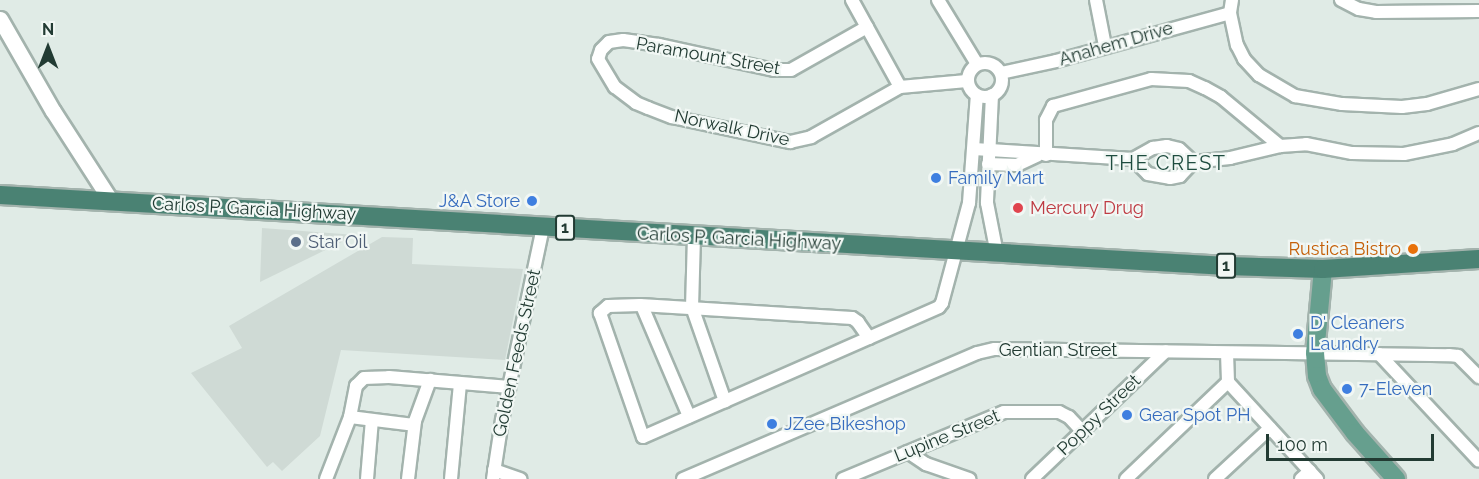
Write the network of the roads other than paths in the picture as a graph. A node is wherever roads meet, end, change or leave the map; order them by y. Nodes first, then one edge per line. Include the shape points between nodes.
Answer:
1 (852, 0) edge
2 (938, 0) edge
3 (1096, 0) edge
4 (1341, 0) edge
5 (1231, 6) edge
6 (1479, 11) edge
7 (0, 19) edge
8 (867, 27) junction
9 (609, 42) joint
10 (1105, 46) junction
11 (977, 64) junction
12 (1001, 73) junction
13 (967, 81) junction
14 (900, 87) junction
15 (1479, 89) edge
16 (977, 95) junction
17 (992, 95) junction
18 (1479, 134) edge
19 (1280, 146) junction
20 (974, 149) junction
21 (989, 150) junction
22 (1042, 155) junction
23 (1133, 159) junction
24 (1193, 162) junction
25 (988, 164) junction
26 (971, 188) junction
27 (987, 188) junction
28 (0, 195) edge
29 (111, 201) junction
30 (543, 227) junction
31 (694, 236) junction
32 (956, 252) junction
33 (997, 254) junction
34 (1479, 259) edge
35 (1323, 269) junction
36 (642, 306) junction
37 (692, 307) junction
38 (869, 338) junction
39 (1166, 351) junction
40 (1227, 353) junction
41 (1315, 354) junction
42 (1379, 354) junction
43 (1479, 377) edge
44 (430, 380) junction
45 (460, 382) junction
46 (1228, 382) junction
47 (510, 387) junction
48 (725, 401) junction
49 (689, 416) junction
50 (350, 417) junction
51 (372, 420) junction
52 (414, 425) junction
53 (1270, 428) junction
54 (1082, 431) junction
55 (908, 452) junction
56 (1479, 461) edge
57 (493, 474) edge
58 (1309, 476) edge
59 (326, 479) edge
60 (367, 479) edge
61 (408, 479) edge
62 (451, 479) edge
63 (520, 479) edge
64 (683, 479) edge
65 (843, 479) edge
66 (969, 479) edge
67 (1032, 479) edge
68 (1126, 479) edge
69 (1215, 479) edge
70 (1396, 479) edge

1 - 8 street
2 - 11 street
3 - 10 street
4 - 6 street via 1376,12
5 - 10 street, Anahem Drive
5 - 15 street via 1237,45 1244,59 1258,75 1295,96 1342,104 1402,107
7 - 29 street
8 - 9 street, Paramount Street via 808,63 783,71 659,45
8 - 14 street
9 - 14 street, Norwalk Drive via 599,54 600,65 615,87 636,103 672,117 790,142 811,137
10 - 12 street, Anahem Drive
11 - 12 street via 993,64
11 - 13 street
12 - 17 street via 1002,84
13 - 14 street, Norwalk Drive
13 - 16 street
16 - 17 street
16 - 20 street
17 - 21 street
18 - 19 street via 1404,154 1352,153 1306,144
19 - 22 street via 1205,88 1189,81 1151,79 1053,106 1046,120
19 - 24 street
20 - 21 street
20 - 26 street
21 - 22 street
21 - 25 street
22 - 23 street
22 - 25 street via 1017,165
23 - 24 street via 1153,148 1167,146 1179,149
23 - 24 street via 1148,174 1170,178 1180,176
25 - 27 street
26 - 27 street
26 - 32 street
27 - 33 street
28 - 29 highway, Carlos P. Garcia Highway / 1
29 - 30 highway, Carlos P. Garcia Highway / 1
30 - 31 highway, Carlos P. Garcia Highway / 1
30 - 47 street, Golden Feeds Street
31 - 32 highway, Carlos P. Garcia Highway / 1
31 - 37 street
32 - 33 highway, Carlos P. Garcia Highway / 1
32 - 38 street via 940,306
33 - 35 highway, Carlos P. Garcia Highway / 1
34 - 35 highway, Carlos P. Garcia Highway / 1
35 - 41 main road
36 - 37 street
36 - 49 street
36 - 49 street via 608,306 600,313 643,438
37 - 38 street via 852,318
37 - 48 street
38 - 48 street
39 - 40 street, Gentian Street
39 - 54 street, Poppy Street
39 - 64 street, Gentian Street via 983,351
40 - 41 street, Gentian Street
40 - 46 street
41 - 42 street, Gentian Street
41 - 70 main road via 1317,376 1332,406
42 - 43 street, Gentian Street via 1454,355
42 - 56 street
44 - 45 street
44 - 50 street via 375,377 359,381
44 - 52 street
45 - 47 street
45 - 62 street
46 - 53 street
46 - 68 street
47 - 57 street, Golden Feeds Street
48 - 49 street
50 - 51 street
50 - 59 street
51 - 52 street
51 - 60 street
52 - 61 street
53 - 58 street
53 - 69 street
54 - 55 street, Lupine Street via 1059,412 1012,411 995,414
54 - 67 street, Poppy Street
55 - 65 street, Lupine Street
55 - 66 street via 926,464
57 - 63 street

